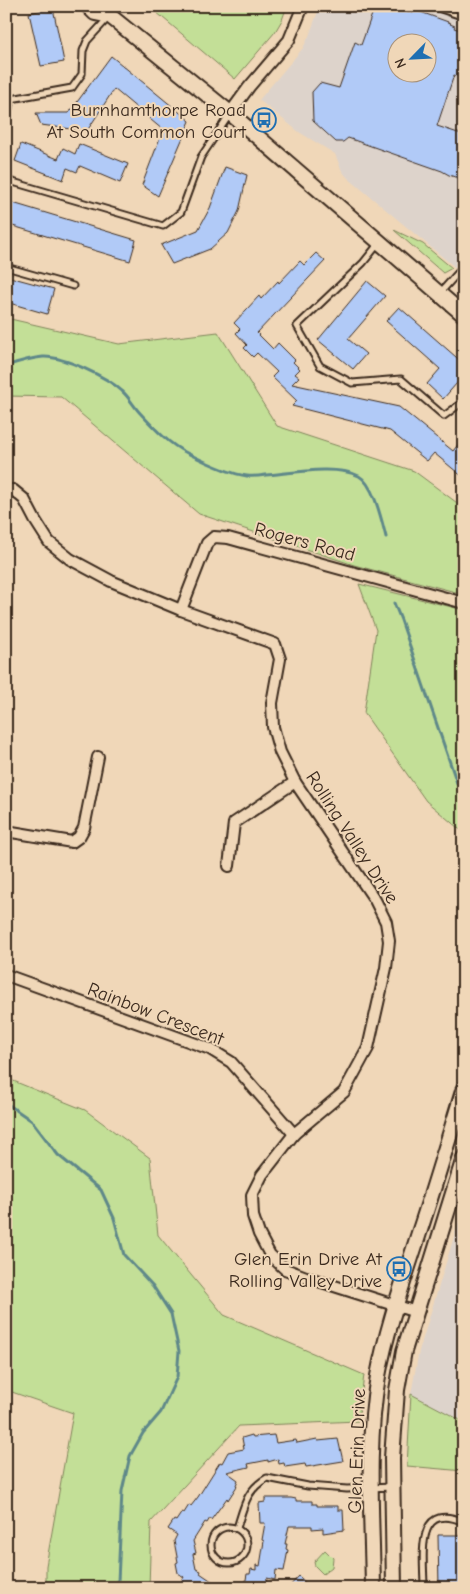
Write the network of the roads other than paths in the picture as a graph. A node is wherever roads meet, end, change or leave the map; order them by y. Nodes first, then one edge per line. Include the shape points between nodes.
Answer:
1 (88, 6) edge
2 (303, 6) edge
3 (432, 6) edge
4 (110, 11) edge
5 (464, 17) edge
6 (230, 113) junction
7 (6, 122) edge
8 (6, 180) edge
9 (380, 242) junction
10 (464, 266) edge
11 (6, 267) edge
12 (73, 286) dead end
13 (440, 294) junction
14 (464, 315) edge
15 (464, 401) edge
16 (6, 491) edge
17 (464, 603) edge
18 (181, 610) junction
19 (98, 757) dead end
20 (295, 782) junction
21 (6, 831) edge
22 (229, 866) dead end
23 (6, 975) edge
24 (464, 1088) edge
25 (294, 1134) junction
26 (464, 1158) edge
27 (396, 1306) junction
28 (416, 1312) junction
29 (392, 1487) junction
30 (372, 1488) junction
31 (464, 1522) edge
32 (237, 1528) junction
33 (373, 1588) edge
34 (394, 1588) edge
35 (424, 1588) edge

1 - 4 street via 95,13
2 - 6 street via 289,40
3 - 5 lane
4 - 6 street
4 - 7 lane via 87,41 82,74 72,88 11,99
6 - 8 lane via 201,157 182,212 163,226
6 - 9 street
9 - 13 street
9 - 15 lane via 363,263 297,326 320,366 352,383 401,380 444,416
10 - 13 lane
11 - 12 lane
13 - 14 street
16 - 18 street, Rolling Valley Drive via 13,490 24,499 49,542 70,559
17 - 18 street, Rogers Road via 228,538 214,537 207,543
18 - 20 street, Rolling Valley Drive via 275,644 280,659 272,703 273,727 280,752
19 - 21 street via 84,828 79,837 72,842
20 - 22 street via 234,823
20 - 25 street, Rolling Valley Drive via 375,900 386,922 389,941 368,1048 344,1092
23 - 25 street, Rainbow Crescent via 210,1049 231,1062
24 - 27 street, Glen Erin Drive
25 - 27 street, Rolling Valley Drive via 262,1175 252,1194 259,1234 270,1255 292,1272
26 - 28 street, Glen Erin Drive
27 - 28 street, Rolling Valley Drive
27 - 30 street, Glen Erin Drive via 379,1374 373,1416
28 - 29 street, Glen Erin Drive via 404,1351 395,1404
29 - 30 lane
29 - 34 street, Glen Erin Drive
30 - 32 lane via 308,1486 267,1478 256,1484 248,1496
30 - 33 street, Glen Erin Drive
31 - 35 lane via 439,1517 428,1525 424,1535
32 - 32 lane via 220,1528 214,1534 212,1550 223,1562 238,1560 248,1548 243,1532

